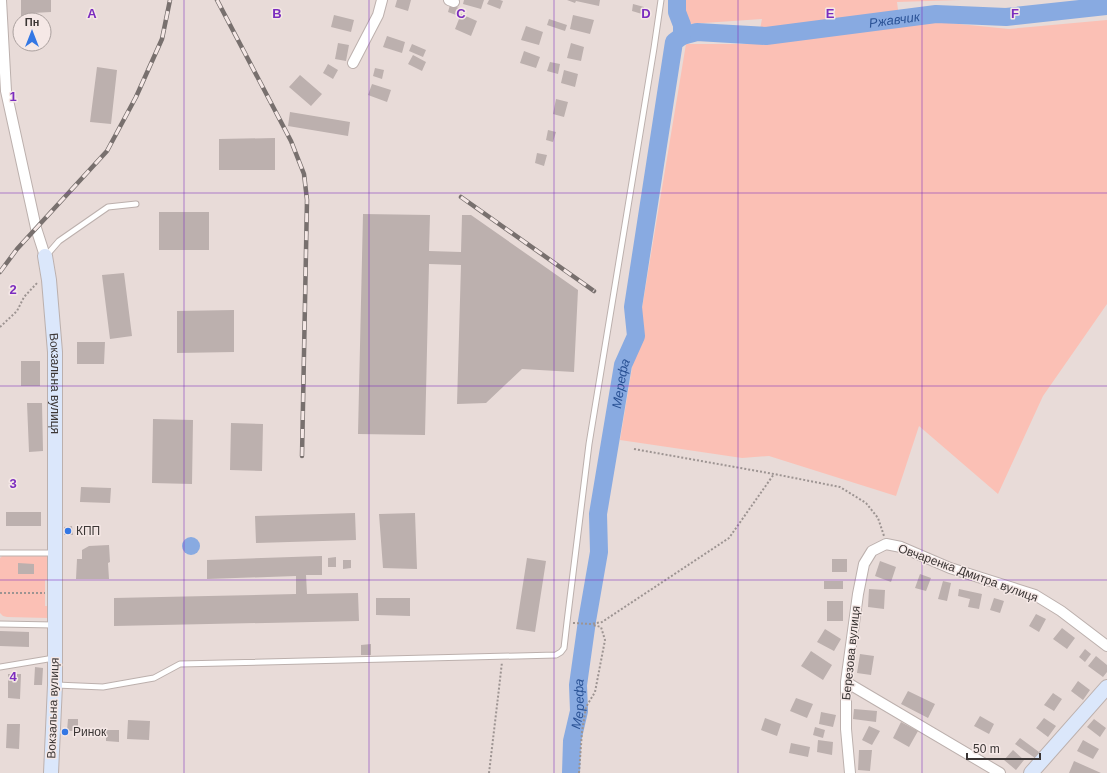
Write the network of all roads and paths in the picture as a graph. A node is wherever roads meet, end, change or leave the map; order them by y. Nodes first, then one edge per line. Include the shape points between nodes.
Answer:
1 (1, 0) edge
2 (382, 0) edge
3 (661, 0) edge
4 (354, 63) dead end
5 (136, 204) dead end
6 (45, 256) junction
7 (39, 281) dead end
8 (0, 327) edge
9 (634, 449) dead end
10 (774, 474) junction
11 (886, 544) junction
12 (0, 553) edge
13 (55, 553) junction
14 (0, 593) edge
15 (55, 593) junction
16 (0, 624) edge
17 (581, 624) dead end
18 (592, 624) junction
19 (55, 625) junction
20 (1107, 646) edge
21 (502, 657) junction
22 (55, 658) junction
23 (0, 667) edge
24 (846, 682) junction
25 (55, 685) junction
26 (1107, 687) edge
27 (51, 773) edge
28 (489, 773) edge
29 (579, 773) edge
30 (850, 773) edge
31 (1000, 773) edge
32 (1031, 773) edge

1 - 6 street, Вокзальна вулиця via 6,91 36,228
2 - 4 street via 378,15
3 - 21 lane via 589,444 564,648 556,655
5 - 6 lane via 108,207 59,241
6 - 13 street, Вокзальна вулиця via 55,352
7 - 8 path
9 - 10 path
10 - 11 path via 840,487 866,503 878,518
10 - 18 path via 729,538 602,622
11 - 20 street, Овчаренка Дмитра вулиця via 901,547 950,568 1035,595
11 - 24 street, Березова вулиця via 872,551 864,564
12 - 13 lane
13 - 15 street, Вокзальна вулиця
14 - 15 path
15 - 19 street, Вокзальна вулиця
16 - 19 lane
17 - 18 path
18 - 29 path via 601,627 605,640 595,692 586,708
19 - 22 street, Вокзальна вулиця
21 - 25 lane via 180,664 154,678 103,687
21 - 28 path
22 - 23 lane
22 - 25 street, Вокзальна вулиця
24 - 30 street, Березова вулиця via 846,729
24 - 31 street
25 - 27 street, Вокзальна вулиця
26 - 32 street

